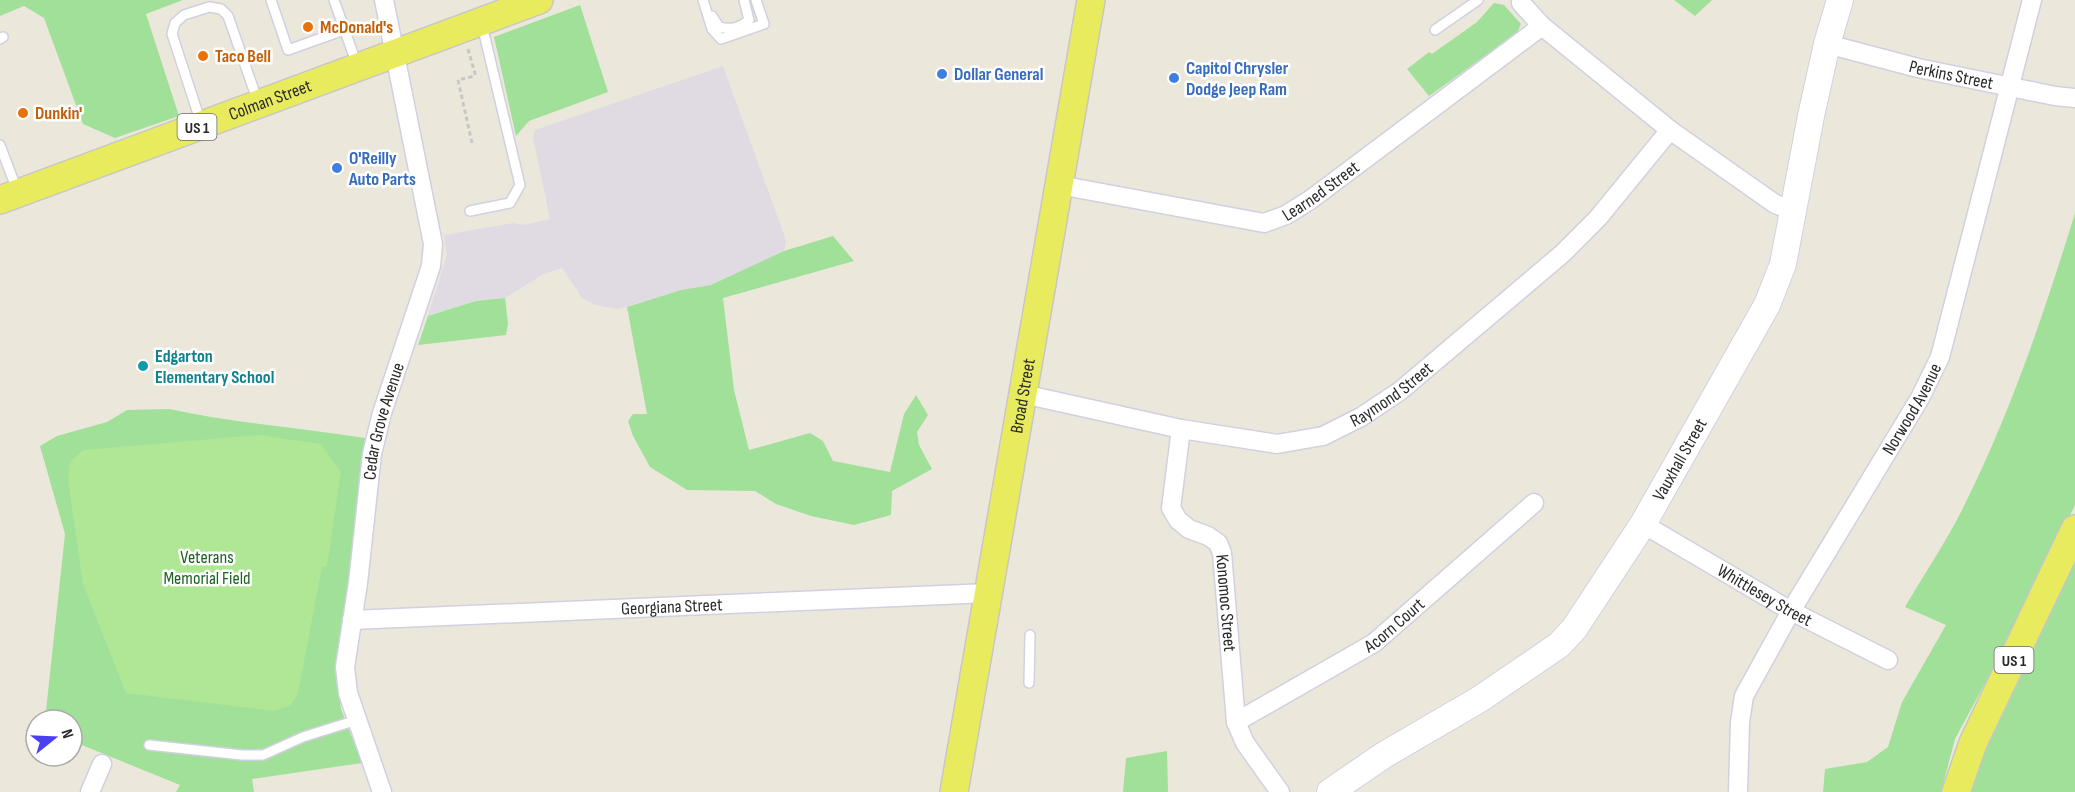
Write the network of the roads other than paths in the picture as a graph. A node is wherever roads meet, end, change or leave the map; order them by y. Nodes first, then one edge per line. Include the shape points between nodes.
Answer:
1 (271, 0) edge
2 (334, 0) edge
3 (384, 0) edge
4 (744, 0) edge
5 (756, 0) edge
6 (1090, 0) edge
7 (1478, 0) edge
8 (1840, 0) edge
9 (2032, 0) edge
10 (524, 3) edge
11 (704, 3) edge
12 (1521, 3) dead end
13 (481, 21) junction
14 (1542, 26) junction
15 (344, 30) junction
16 (1435, 30) dead end
17 (1827, 44) junction
18 (395, 54) junction
19 (358, 68) junction
20 (2011, 87) junction
21 (2075, 98) edge
22 (258, 104) junction
23 (202, 126) junction
24 (1670, 130) junction
25 (0, 145) edge
26 (1059, 185) junction
27 (9, 197) edge
28 (470, 211) dead end
29 (1794, 211) junction
30 (1023, 394) junction
31 (1182, 429) junction
32 (1534, 503) dead end
33 (1643, 524) junction
34 (2075, 529) edge
35 (989, 593) junction
36 (1791, 611) junction
37 (352, 620) junction
38 (1030, 635) dead end
39 (1888, 660) dead end
40 (1029, 682) dead end
41 (357, 720) junction
42 (1236, 722) junction
43 (148, 746) dead end
44 (102, 764) dead end
45 (90, 792) edge
46 (382, 792) edge
47 (954, 792) edge
48 (1280, 792) edge
49 (1330, 792) edge
50 (1737, 792) edge
51 (1956, 792) edge

1 - 15 lane via 288,50
2 - 15 lane
3 - 18 street, Cedar Grove Avenue
4 - 11 lane via 749,20 728,29 719,27
5 - 11 lane via 764,24 721,39 712,29
6 - 26 main road, Broad Street
7 - 16 lane
8 - 17 street, Vauxhall Street
9 - 20 street, Norwood Avenue
10 - 13 main road, Colman Street / US 1
12 - 14 street
13 - 18 main road, Colman Street / US 1
13 - 28 lane via 520,185 510,202
14 - 24 street
14 - 26 street, Learned Street via 1310,200 1264,223
15 - 19 lane
17 - 20 street, Perkins Street
17 - 29 street, Vauxhall Street
18 - 19 main road, Colman Street / US 1
18 - 37 street, Cedar Grove Avenue via 433,244 431,266 372,454
19 - 22 main road, Colman Street / US 1
20 - 21 street, Perkins Street
20 - 36 street, Norwood Avenue via 1940,357 1920,398
22 - 23 main road, Colman Street / US 1
22 - 23 lane via 228,16 209,6 183,15 172,34
23 - 27 main road, Colman Street / US 1
24 - 29 street via 1775,204
24 - 31 street, Raymond Street via 1563,254 1400,391 1361,417 1323,436 1277,444
25 - 27 lane
26 - 30 main road, Broad Street
29 - 33 street, Vauxhall Street via 1783,264 1767,305
30 - 31 street, Raymond Street
30 - 35 main road, Broad Street
31 - 42 street, Konomoc Street via 1171,508 1189,529 1218,543 1222,553
32 - 42 street, Acorn Court via 1374,643
33 - 36 street, Whittlesey Street
33 - 49 street, Vauxhall Street via 1574,629 1559,645
34 - 51 main road, US 1 via 1973,743
35 - 37 street, Georgiana Street
35 - 47 main road, Broad Street
36 - 39 street, Whittlesey Street
36 - 50 street, Norwood Avenue via 1744,696
37 - 41 street, Cedar Grove Avenue via 345,667
38 - 40 lane
41 - 43 lane via 263,755
41 - 46 street, Cedar Grove Avenue
42 - 48 street, Konomoc Street via 1245,743
44 - 45 street

